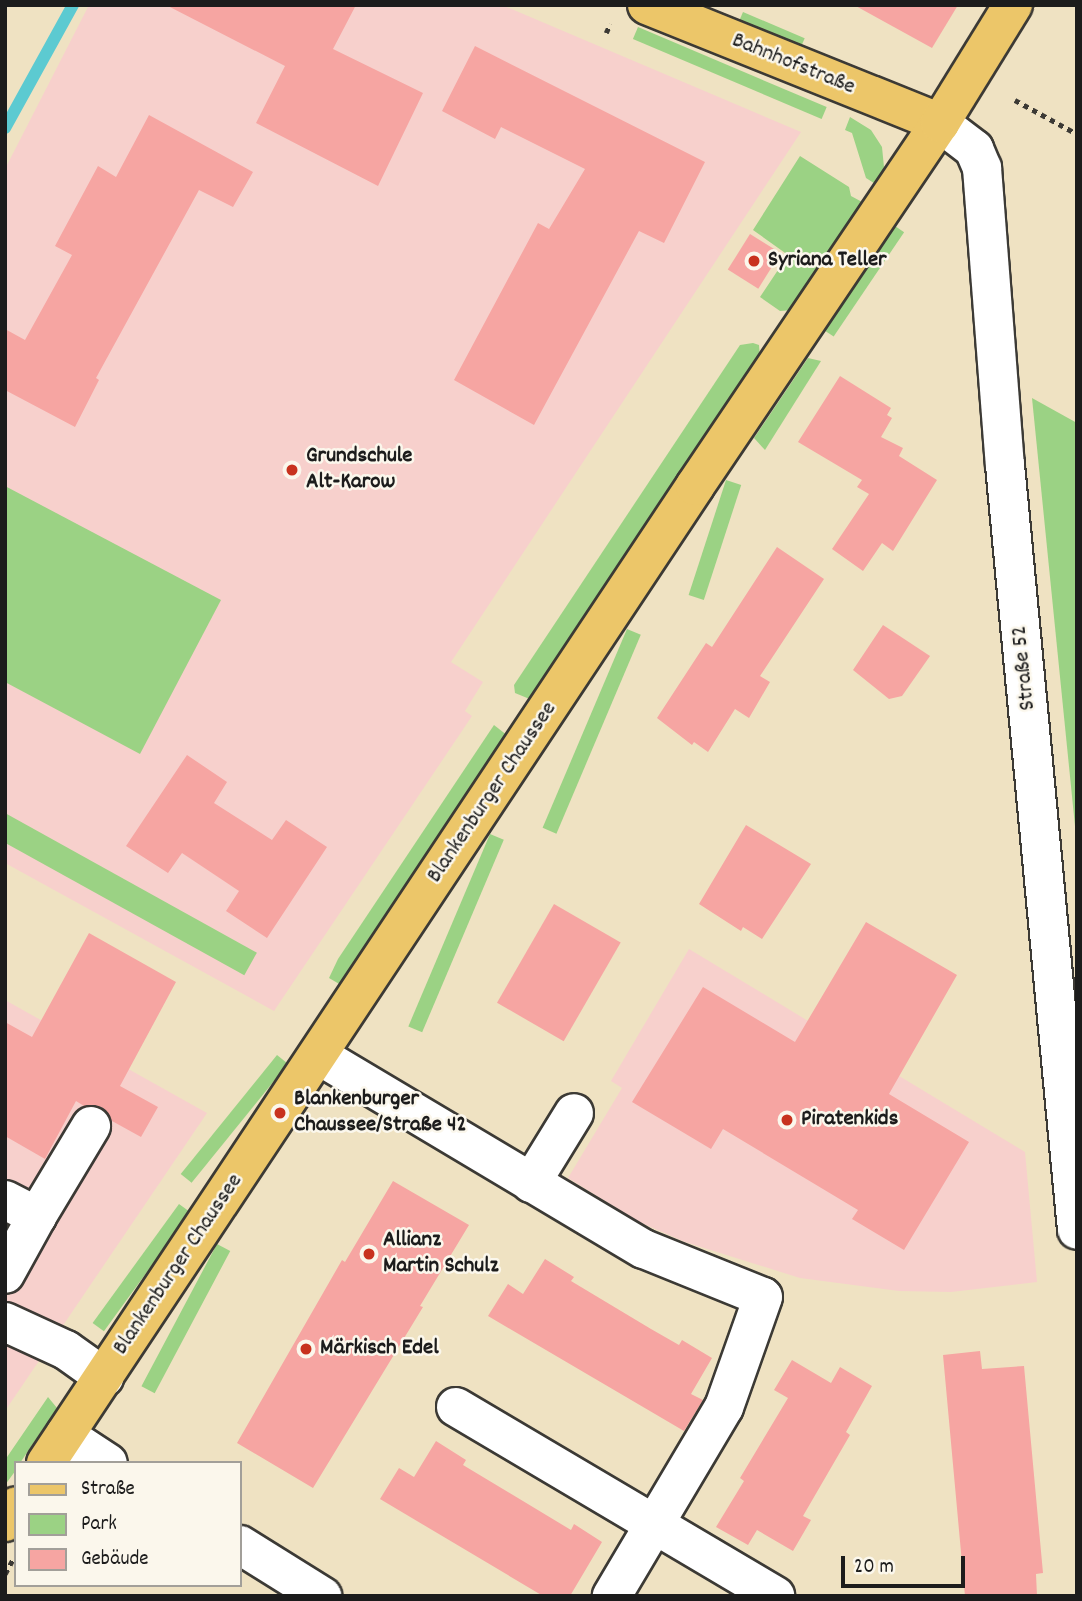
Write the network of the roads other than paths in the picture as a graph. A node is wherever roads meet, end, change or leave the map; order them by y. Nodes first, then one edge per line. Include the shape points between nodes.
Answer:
1 (647, 5) edge
2 (1013, 5) edge
3 (940, 123) junction
4 (1063, 911) edge
5 (318, 1055) junction
6 (574, 1113) dead end
7 (91, 1126) dead end
8 (531, 1183) junction
9 (21, 1208) edge
10 (1077, 1230) edge
11 (5, 1273) edge
12 (5, 1322) edge
13 (104, 1377) junction
14 (456, 1406) dead end
15 (55, 1449) edge
16 (100, 1461) edge
17 (654, 1524) junction
18 (242, 1546) edge
19 (322, 1596) edge
20 (612, 1596) edge
21 (775, 1596) edge

1 - 3 main road, Bahnhofstraße
2 - 3 main road, Blankenburger Chaussee
3 - 4 street, Straße 52 via 974,149 982,168 1004,465
3 - 5 main road, Blankenburger Chaussee
4 - 10 street, Straße 52
5 - 8 street
5 - 13 main road, Blankenburger Chaussee
6 - 8 street
7 - 9 street
8 - 17 street via 645,1249 763,1297 724,1407
9 - 11 street
12 - 13 street via 66,1350
13 - 15 main road, Blankenburger Chaussee
14 - 17 street
15 - 16 street
17 - 20 street
17 - 21 street
18 - 19 street

